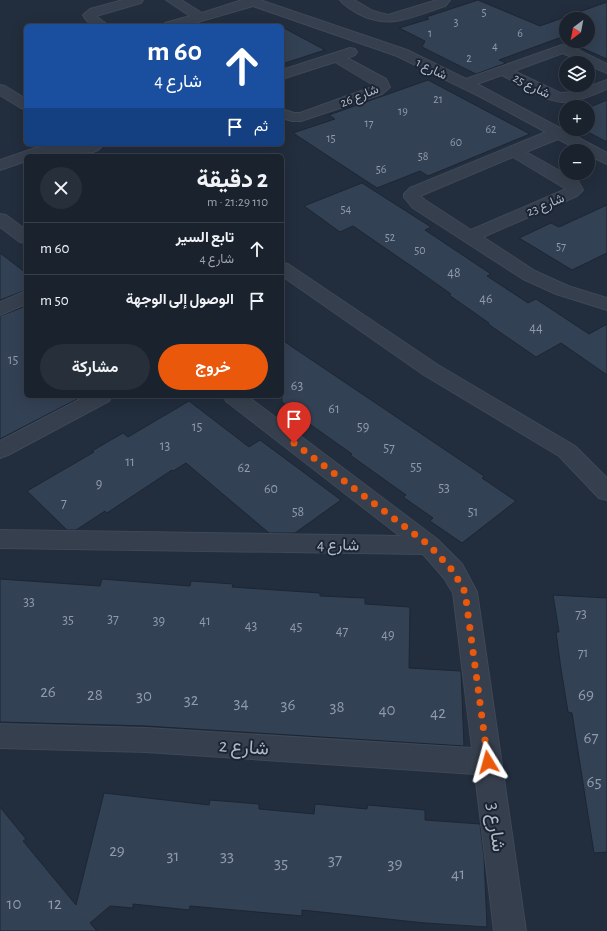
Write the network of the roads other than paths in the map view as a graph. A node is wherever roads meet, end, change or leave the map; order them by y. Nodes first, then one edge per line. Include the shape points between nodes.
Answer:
1 (137, 0) edge
2 (172, 0) edge
3 (346, 0) edge
4 (444, 0) edge
5 (250, 1) edge
6 (361, 8) junction
7 (201, 17) junction
8 (315, 22) junction
9 (100, 24) edge
10 (177, 24) edge
11 (376, 44) junction
12 (336, 57) junction
13 (607, 69) edge
14 (502, 70) junction
15 (284, 74) edge
16 (465, 84) junction
17 (607, 84) edge
18 (0, 88) edge
19 (24, 104) edge
20 (284, 114) edge
21 (558, 133) junction
22 (95, 148) edge
23 (513, 151) junction
24 (32, 154) edge
25 (24, 157) edge
26 (607, 159) edge
27 (0, 165) edge
28 (0, 219) edge
29 (24, 237) edge
30 (469, 237) junction
31 (284, 269) edge
32 (24, 298) edge
33 (607, 304) edge
34 (0, 309) edge
35 (98, 398) edge
36 (236, 398) edge
37 (0, 450) edge
38 (607, 492) edge
39 (0, 539) edge
40 (429, 545) junction
41 (0, 736) edge
42 (488, 762) junction
43 (510, 931) edge

1 - 9 street via 89,15
2 - 7 street
3 - 6 street
4 - 6 street via 390,19 378,17
5 - 7 street
5 - 8 street, شارع 1
6 - 8 street
7 - 10 street
8 - 11 street, شارع 1
11 - 12 street
11 - 16 street, شارع 1 via 402,53
12 - 15 street
12 - 20 street, شارع 26 via 381,82 383,87 301,117
13 - 14 street, شارع 25 via 562,49
14 - 16 street, شارع 25
14 - 17 street, شارع 25 via 561,98 572,98
16 - 21 street, شارع 1
18 - 19 street
21 - 23 street
21 - 26 street, شارع 1
22 - 24 street
23 - 30 street via 412,194 413,199 419,204
23 - 30 street, شارع 23 via 572,184 575,190
25 - 27 street
28 - 29 street
30 - 33 street via 542,282
31 - 38 street via 431,370 567,451
32 - 34 street
35 - 37 street
36 - 40 street
39 - 40 street, شارع 4
40 - 42 street, شارع 3 via 453,571 465,592
41 - 42 street, شارع 2 via 146,740
42 - 43 street, شارع 3

